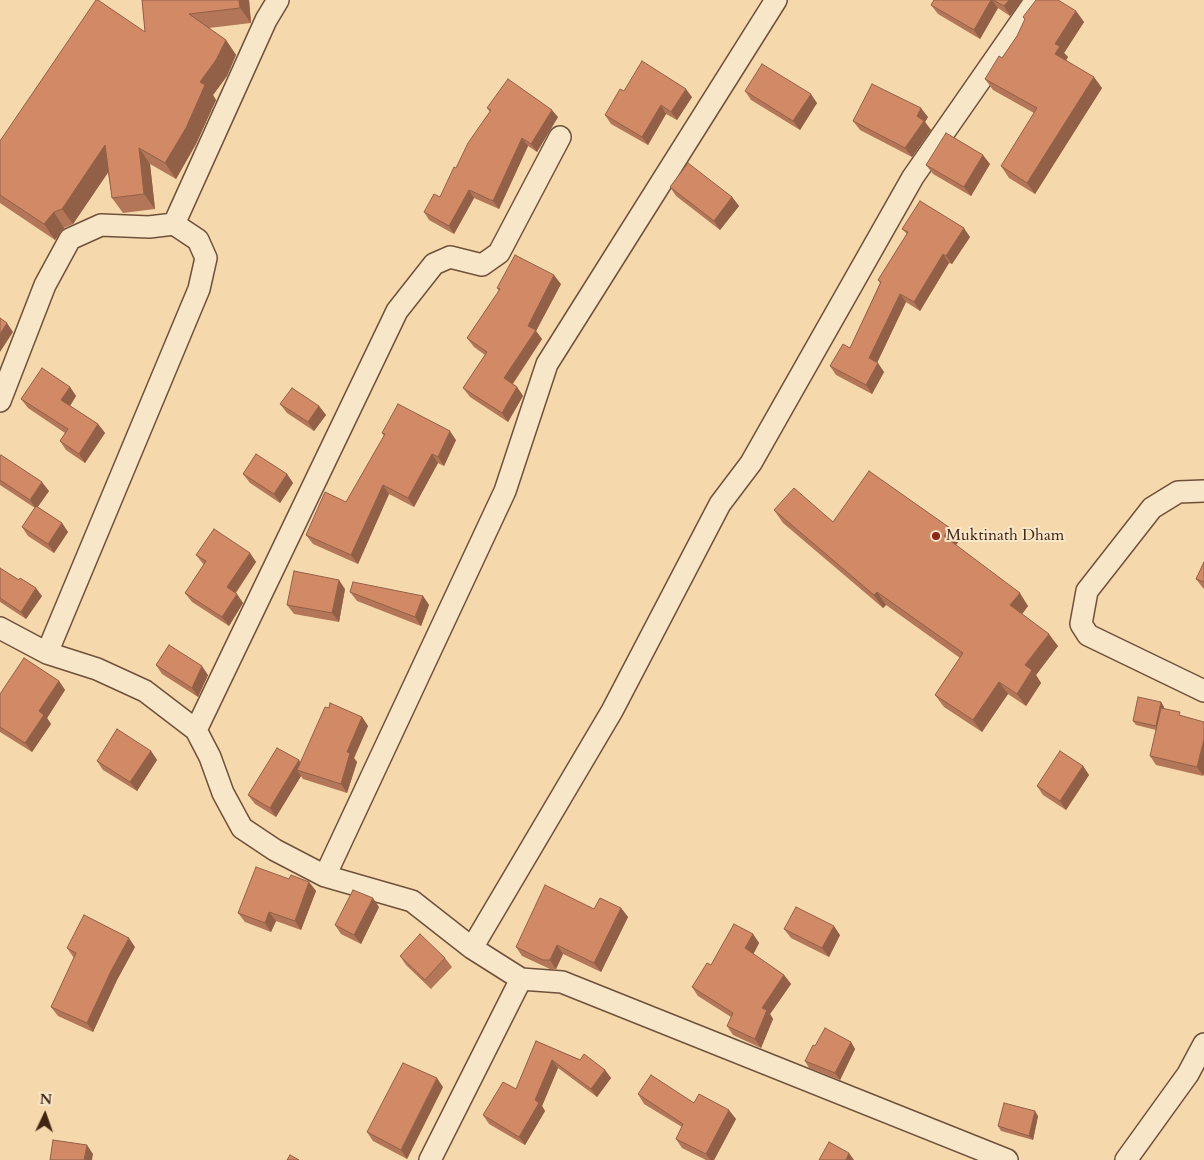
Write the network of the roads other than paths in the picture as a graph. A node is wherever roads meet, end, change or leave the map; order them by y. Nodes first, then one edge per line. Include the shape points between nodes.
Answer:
1 (278, 0) edge
2 (776, 0) edge
3 (1036, 0) edge
4 (560, 137) dead end
5 (174, 224) junction
6 (0, 401) edge
7 (1204, 491) edge
8 (0, 628) edge
9 (47, 654) junction
10 (1204, 691) edge
11 (196, 730) junction
12 (325, 876) junction
13 (472, 948) junction
14 (521, 979) junction
15 (1204, 1044) edge
16 (430, 1160) edge
17 (1007, 1160) edge
18 (1126, 1160) edge

1 - 5 street
2 - 12 street via 546,364 505,491
3 - 13 street via 913,177 752,463 720,504 612,711
4 - 11 street via 498,252 482,265 450,257 434,264 397,311
5 - 6 street via 149,227 101,225 70,240 45,285
5 - 9 street via 198,240 206,258 199,289
7 - 10 street via 1178,492 1152,508 1087,590 1080,624 1088,635
8 - 9 street
9 - 11 street via 97,669 146,691
11 - 12 street via 242,828 275,850
12 - 13 street via 412,901
13 - 14 street
14 - 16 street
14 - 17 street via 562,982
15 - 18 street via 1188,1074

